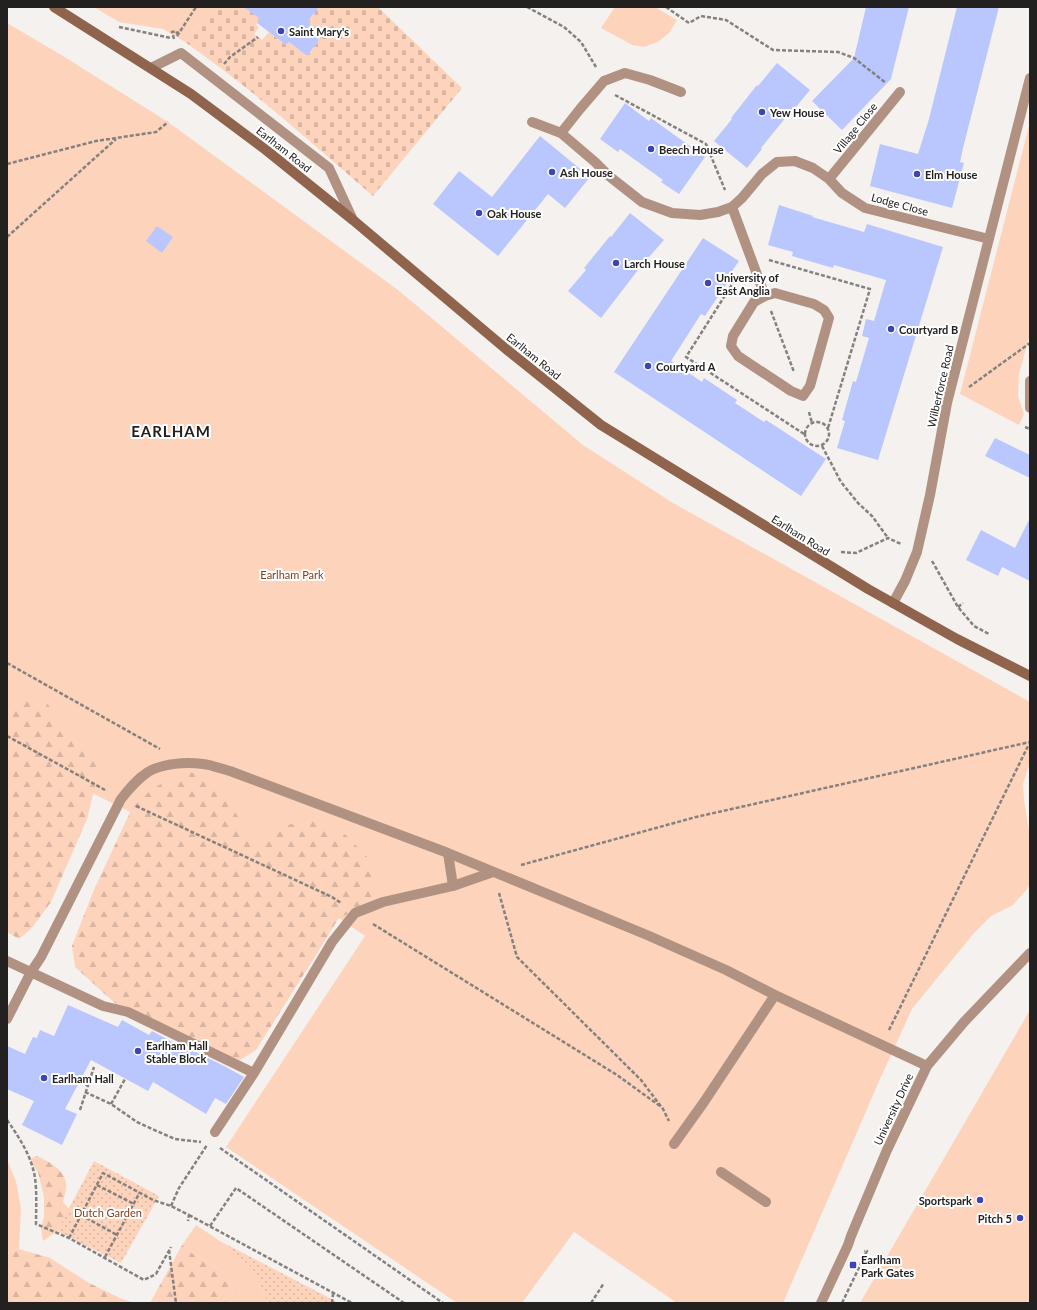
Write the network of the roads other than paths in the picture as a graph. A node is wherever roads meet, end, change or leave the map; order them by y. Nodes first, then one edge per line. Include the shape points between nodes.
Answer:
1 (54, 7) edge
2 (151, 68) junction
3 (1030, 78) edge
4 (681, 92) dead end
5 (900, 92) road end
6 (532, 122) dead end
7 (561, 133) junction
8 (829, 179) junction
9 (732, 207) junction
10 (353, 220) junction
11 (989, 239) junction
12 (765, 296) junction
13 (1030, 381) edge
14 (1030, 408) edge
15 (893, 604) junction
16 (1030, 676) edge
17 (448, 853) junction
18 (493, 872) junction
19 (453, 886) junction
20 (1030, 953) edge
21 (7, 961) edge
22 (31, 972) junction
23 (775, 996) junction
24 (7, 1018) edge
25 (927, 1066) junction
26 (254, 1073) junction
27 (215, 1132) road end
28 (674, 1144) road end
29 (721, 1172) dead end
30 (766, 1202) dead end
31 (821, 1303) edge

1 - 2 main road, Earlham Road
2 - 10 main road, Earlham Road via 191,94 266,150
2 - 10 street via 181,53 329,168
3 - 11 street, Wilberforce Road
4 - 7 street via 625,73 604,81
5 - 8 street, Village Close
6 - 7 street, Lodge Close
7 - 9 street, Lodge Close via 642,202 672,213 700,215
8 - 9 street, Lodge Close via 813,168 795,161 777,162 762,174
8 - 11 street, Lodge Close via 842,193 866,208
9 - 12 street
10 - 15 main road, Earlham Road via 601,425
11 - 15 street, Wilberforce Road via 947,403 917,552 906,581
12 - 12 street via 754,302 733,336 731,346 738,356 791,391 803,396 810,386 829,318 824,310 814,304 775,293
13 - 14 street
15 - 16 main road, Earlham Road
17 - 18 street
17 - 19 street
17 - 22 street via 230,771 204,764 156,768 137,780 121,798
18 - 19 street
18 - 23 street via 647,935 726,970
19 - 26 street via 383,902 355,913 332,942
20 - 25 street, University Drive via 964,1022
21 - 22 street
22 - 24 street
22 - 26 street via 103,1006 128,1012
23 - 25 street
23 - 28 street
25 - 31 street, University Drive via 887,1150
26 - 27 street
29 - 30 street

